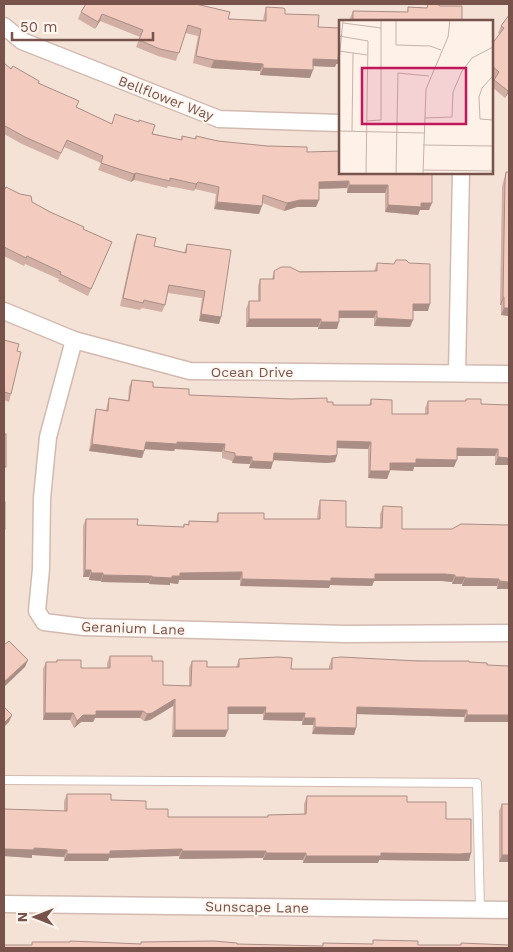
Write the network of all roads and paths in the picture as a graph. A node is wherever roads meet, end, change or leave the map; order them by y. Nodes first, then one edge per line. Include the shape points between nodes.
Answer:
1 (4, 26) edge
2 (339, 123) edge
3 (461, 174) edge
4 (4, 311) edge
5 (74, 340) junction
6 (456, 373) junction
7 (509, 374) edge
8 (509, 633) edge
9 (4, 780) edge
10 (4, 904) edge
11 (480, 910) junction
12 (509, 910) edge

1 - 2 street, Bellflower Way via 22,41 220,119
3 - 6 street
4 - 5 street, Ocean Drive
5 - 6 street, Ocean Drive via 190,371
5 - 8 street, Geranium Lane via 48,446 42,498 37,611 44,622 84,627 344,634
6 - 7 street, Ocean Drive
9 - 11 lane via 476,782
10 - 11 street, Sunscape Lane
11 - 12 street, Sunscape Lane

